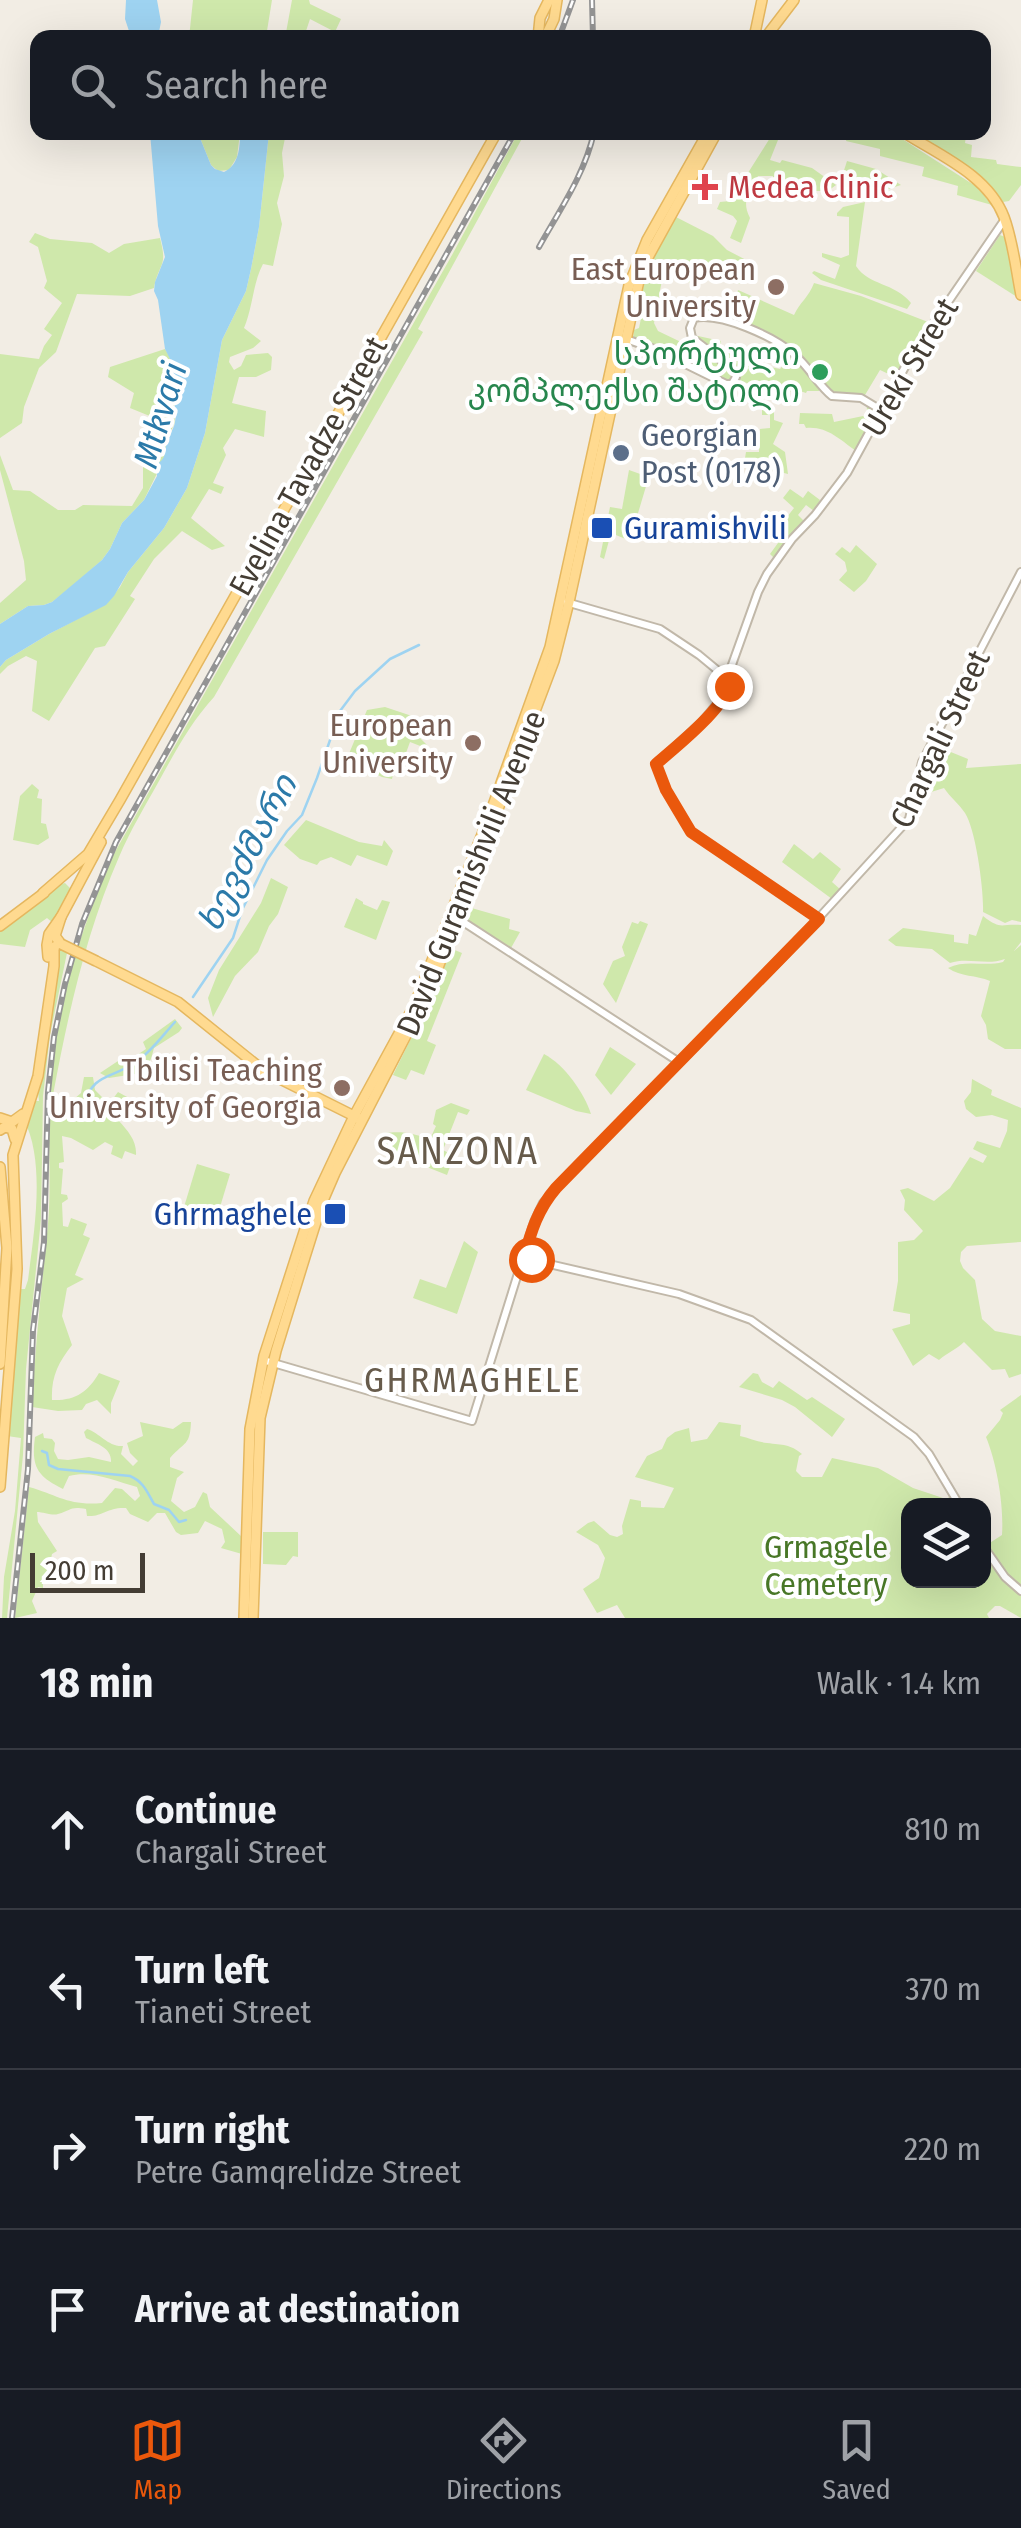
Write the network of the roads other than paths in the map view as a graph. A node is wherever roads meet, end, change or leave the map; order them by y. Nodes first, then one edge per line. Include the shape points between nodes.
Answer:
1 (548, 0) edge
2 (559, 0) edge
3 (762, 0) edge
4 (794, 0) edge
5 (760, 14) junction
6 (776, 23) junction
7 (545, 30) edge
8 (756, 30) edge
9 (771, 30) edge
10 (492, 140) edge
11 (703, 140) edge
12 (714, 140) edge
13 (916, 140) edge
14 (1005, 219) junction
15 (1021, 295) edge
16 (620, 338) junction
17 (881, 410) junction
18 (1021, 572) edge
19 (565, 602) junction
20 (728, 680) junction
21 (120, 800) junction
22 (42, 893) junction
23 (72, 896) junction
24 (61, 917) junction
25 (452, 917) junction
26 (819, 919) junction
27 (0, 926) edge
28 (61, 944) junction
29 (52, 980) junction
30 (679, 1062) junction
31 (25, 1112) junction
32 (0, 1118) edge
33 (359, 1118) junction
34 (0, 1130) edge
35 (14, 1147) junction
36 (0, 1167) edge
37 (524, 1258) junction
38 (268, 1362) junction
39 (0, 1364) edge
40 (0, 1487) edge
41 (955, 1498) edge
42 (991, 1557) edge
43 (250, 1586) junction
44 (1021, 1590) edge
45 (244, 1618) edge
46 (254, 1618) edge

1 - 7 main road
2 - 7 main road
3 - 5 main road
4 - 6 main road
5 - 6 main road
5 - 8 main road
6 - 9 main road
10 - 21 main road, Evelina Tavadze Street
11 - 16 main road, David Guramishvili Avenue via 642,249
12 - 16 main road, David Guramishvili Avenue via 646,260
13 - 14 main road via 974,177
14 - 15 main road
14 - 17 street, Ureki Street
16 - 17 street via 732,384 735,370 690,333 694,318 729,320 790,351 832,396 861,398
16 - 19 main road, David Guramishvili Avenue
17 - 20 street, Ureki Street via 852,464 775,561
18 - 26 street, Chargali Street via 922,762 909,818
19 - 20 street via 660,629
19 - 25 main road, David Guramishvili Avenue
20 - 26 street, Ureki Street via 709,714 656,764 691,832
21 - 22 main road, Evelina Tavadze Street via 88,854
21 - 23 main road, Evelina Tavadze Street
22 - 23 main road via 67,880
22 - 27 main road, Evelina Tavadze Street
23 - 24 main road, Evelina Tavadze Street
24 - 28 main road via 55,936
24 - 29 main road via 48,937
25 - 30 street
25 - 33 main road, David Guramishvili Avenue
26 - 30 street, Chargali Street
28 - 29 main road via 54,947
28 - 33 main road, bridge via 186,1008 264,1071
29 - 31 main road via 38,1076
30 - 37 street, Chargali Street via 544,1201
31 - 32 main road via 12,1122
31 - 35 main road
33 - 38 main road, David Guramishvili Avenue via 318,1203
34 - 35 main road via 14,1130
35 - 40 main road via 17,1259
36 - 39 main road via 8,1248
37 - 38 street, Chargali Street via 472,1421
37 - 41 street via 680,1294 756,1322 914,1437
38 - 43 main road, David Guramishvili Avenue via 250,1429
42 - 44 street
43 - 45 main road, David Guramishvili Avenue
43 - 46 main road, David Guramishvili Avenue

